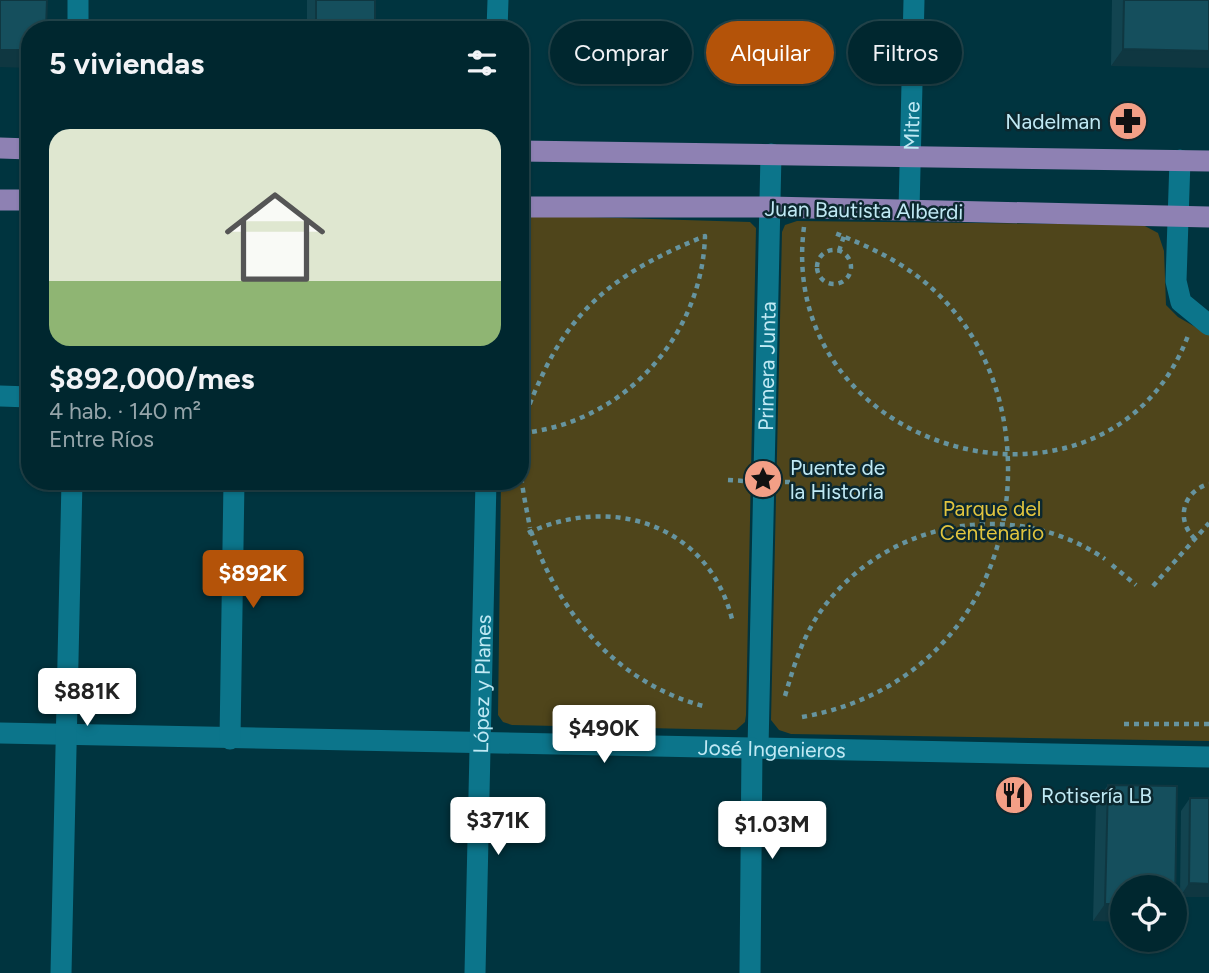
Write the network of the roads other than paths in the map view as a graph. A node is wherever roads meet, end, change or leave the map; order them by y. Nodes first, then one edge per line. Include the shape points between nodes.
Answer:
1 (78, 0) edge
2 (498, 0) edge
3 (914, 0) edge
4 (78, 21) edge
5 (498, 21) edge
6 (0, 148) edge
7 (21, 149) edge
8 (529, 151) edge
9 (771, 154) junction
10 (910, 156) junction
11 (1180, 160) junction
12 (1209, 161) edge
13 (0, 200) edge
14 (21, 201) edge
15 (529, 207) edge
16 (769, 207) junction
17 (909, 210) junction
18 (1178, 216) junction
19 (1209, 217) edge
20 (1200, 326) edge
21 (0, 396) edge
22 (21, 397) edge
23 (72, 490) edge
24 (234, 490) edge
25 (486, 490) edge
26 (0, 733) edge
27 (66, 734) junction
28 (230, 738) junction
29 (479, 741) junction
30 (755, 748) junction
31 (1209, 757) edge
32 (61, 973) edge
33 (475, 973) edge
34 (750, 973) edge

1 - 4 street
2 - 5 street
3 - 10 street, Mitre
6 - 7 main road
8 - 9 main road
9 - 10 main road
9 - 16 street, Primera Junta
10 - 11 main road
10 - 17 street, Mitre
11 - 12 main road
11 - 18 street
13 - 14 main road
15 - 16 main road, Juan Bautista Alberdi
16 - 17 main road, Juan Bautista Alberdi
16 - 30 street, Primera Junta
17 - 18 main road, Juan Bautista Alberdi
18 - 19 main road, Juan Bautista Alberdi
18 - 20 street via 1176,281 1181,302
21 - 22 street
23 - 27 street
24 - 28 street
25 - 29 street, López y Planes
26 - 27 street, José Ingenieros
27 - 28 street, José Ingenieros
27 - 32 street
28 - 29 street, José Ingenieros
29 - 30 street, José Ingenieros
29 - 33 street, López y Planes
30 - 31 street, José Ingenieros
30 - 34 street, Primera Junta

